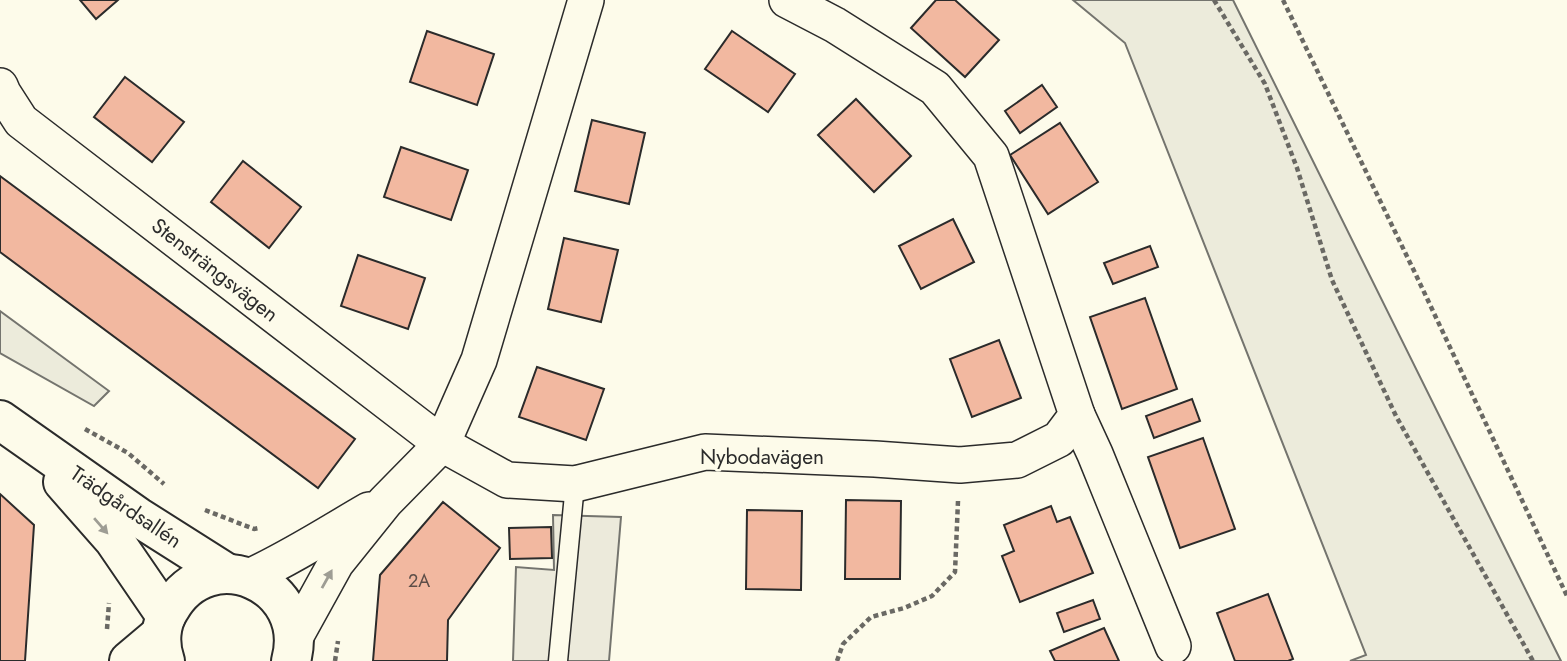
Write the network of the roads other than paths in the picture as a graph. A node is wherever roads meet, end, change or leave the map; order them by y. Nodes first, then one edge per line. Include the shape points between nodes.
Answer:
1 (586, 0) edge
2 (787, 0) edge
3 (0, 86) edge
4 (1077, 415) junction
5 (12, 429) edge
6 (442, 444) junction
7 (575, 484) junction
8 (385, 502) junction
9 (239, 576) junction
10 (164, 637) edge
11 (1172, 646) dead end
12 (292, 655) edge
13 (129, 661) edge
14 (558, 661) edge

1 - 6 street via 479,360
2 - 4 street via 935,88 991,156
3 - 6 street, Stensträngsvägen via 22,121
4 - 7 street, Nybodavägen via 1059,439 1017,460 960,465 705,452
4 - 11 street
5 - 9 street, Trädgårdsallén via 138,517
5 -> 10 street, Trädgårdsallén via 114,540
6 - 7 street, Nybodavägen via 507,480
6 - 8 street
7 - 14 lane
8 - 9 street via 282,562
12 -> 8 street via 336,563
9 - 10 street via 208,577 189,586 175,599
9 - 12 street, Trädgårdsallén via 268,587 282,603 291,620
10 - 13 street

